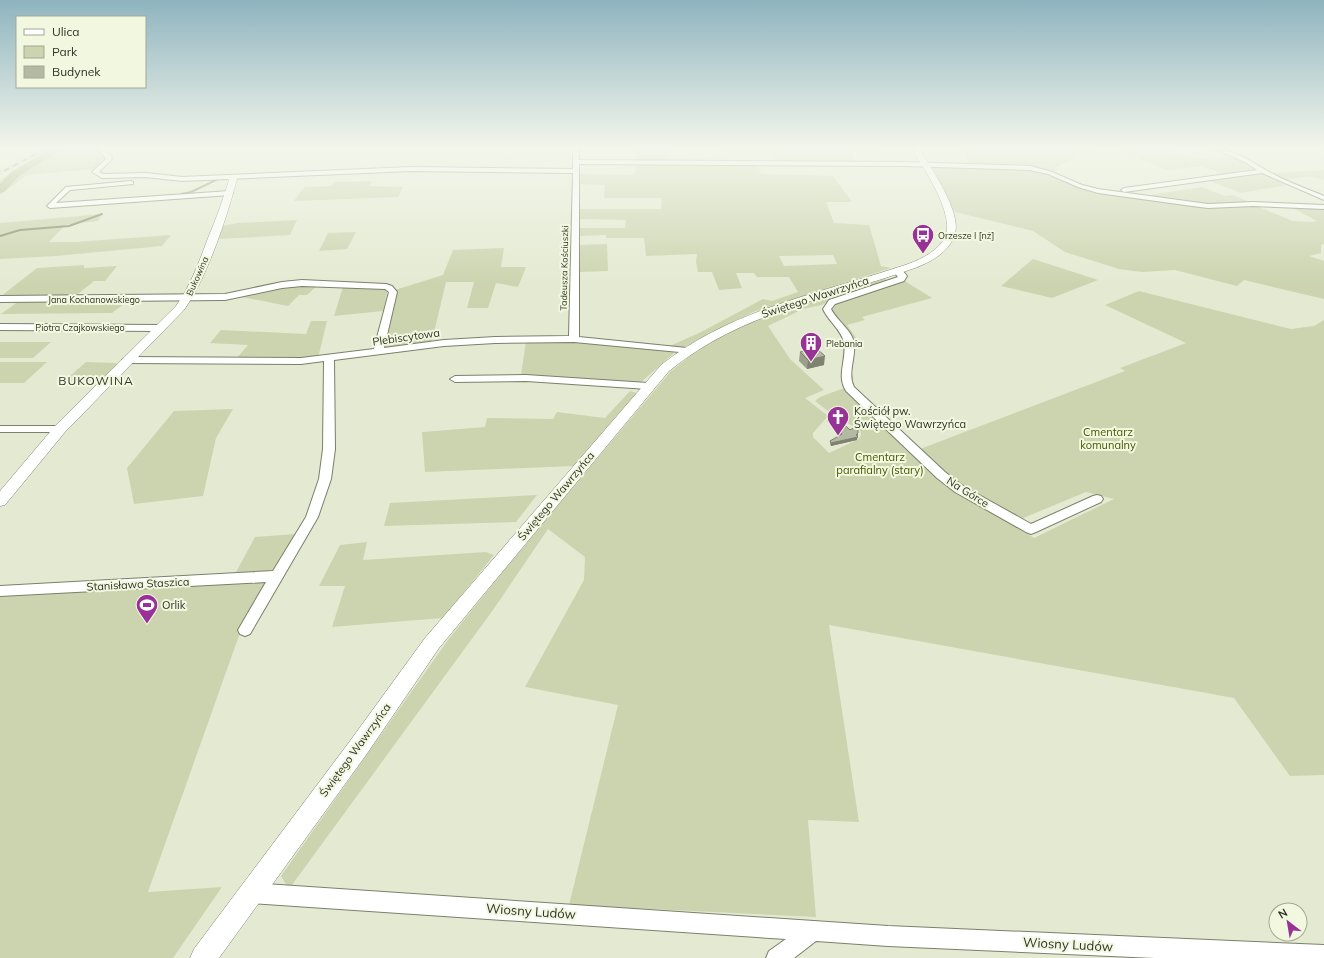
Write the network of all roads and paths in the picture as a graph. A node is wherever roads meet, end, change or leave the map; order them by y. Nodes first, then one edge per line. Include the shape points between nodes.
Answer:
1 (230, 193) edge
2 (62, 194) edge
3 (220, 194) edge
4 (576, 194) edge
5 (941, 194) edge
6 (1112, 194) edge
7 (1314, 194) edge
8 (1324, 198) edge
9 (1324, 207) edge
10 (898, 271) junction
11 (187, 298) junction
12 (0, 299) edge
13 (0, 327) edge
14 (160, 328) junction
15 (574, 339) junction
16 (687, 351) junction
17 (378, 352) junction
18 (329, 358) junction
19 (127, 360) junction
20 (455, 379) dead end
21 (648, 386) junction
22 (0, 429) edge
23 (60, 429) junction
24 (1, 498) edge
25 (1097, 499) dead end
26 (276, 576) junction
27 (0, 591) edge
28 (245, 630) dead end
29 (250, 893) junction
30 (812, 930) junction
31 (1324, 955) edge
32 (203, 958) edge
33 (776, 958) edge

1 - 11 street, Bukowina via 206,258
2 - 3 street via 50,206
4 - 15 street, Tadeusza Kościuszki
5 - 10 street, Świętego Wawrzyńca via 952,225 952,233 944,245 931,256
6 - 9 street via 1208,206 1253,204
7 - 8 street
10 - 16 street, Świętego Wawrzyńca via 769,310 720,332
10 - 25 street, Na Górce via 903,276 901,279 832,302 827,308 849,342 846,384 850,389 953,485 1030,529
11 - 12 street, Jana Kochanowskiego
11 - 14 street, Bukowina
11 - 17 street, Jana Kochanowskiego via 234,296 293,284 389,288 393,292
13 - 14 street, Piotra Czajkowskiego
14 - 19 street, Bukowina
15 - 16 street, Plebiscytowa
15 - 17 street, Plebiscytowa via 444,343
16 - 21 street, Świętego Wawrzyńca via 664,368
17 - 18 street, Plebiscytowa
18 - 19 street, Plebiscytowa via 301,361
18 - 26 street via 329,449 325,480 312,517
19 - 23 street, Bukowina
20 - 21 street via 526,378
21 - 29 street, Świętego Wawrzyńca via 432,643
22 - 23 street
23 - 24 street, Bukowina
26 - 27 street, Stanisława Staszica
26 - 28 street
29 - 30 street, Wiosny Ludów
29 - 32 street, Świętego Wawrzyńca
30 - 31 street, Wiosny Ludów via 888,936
30 - 33 street

